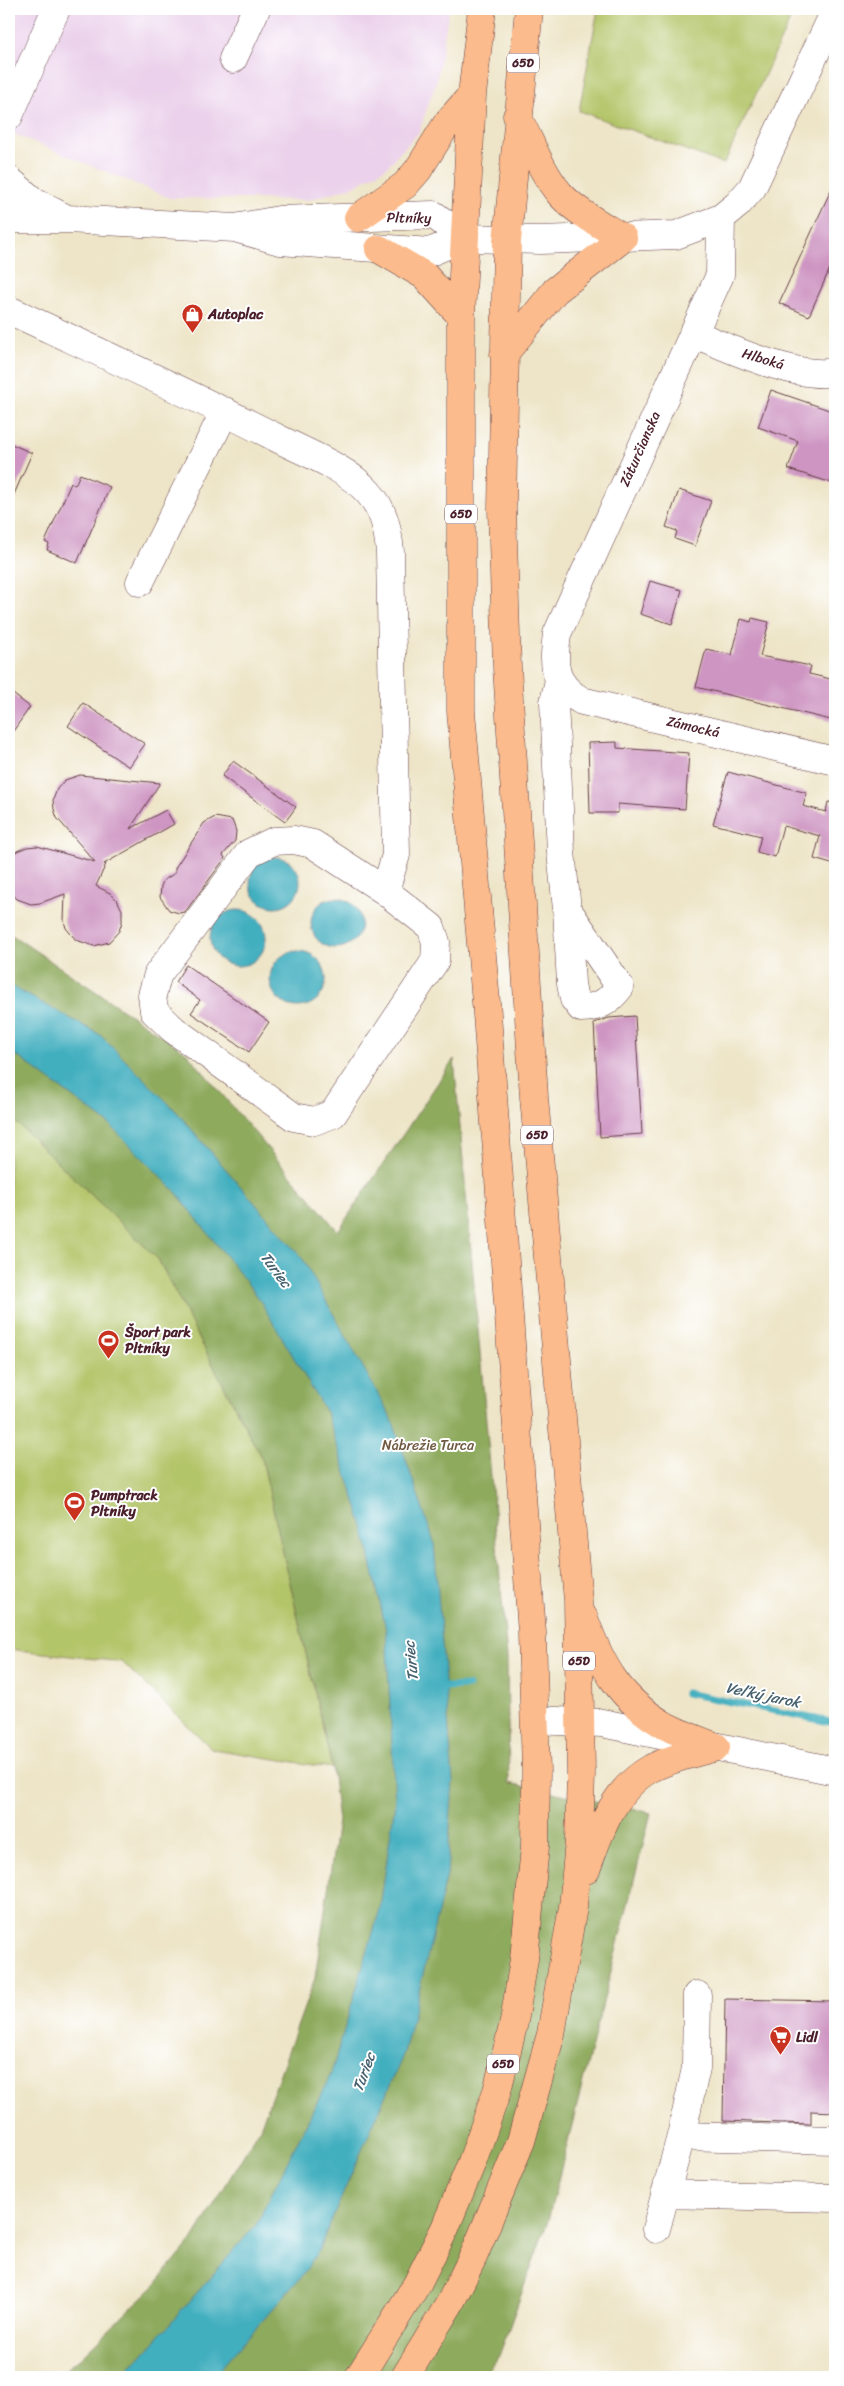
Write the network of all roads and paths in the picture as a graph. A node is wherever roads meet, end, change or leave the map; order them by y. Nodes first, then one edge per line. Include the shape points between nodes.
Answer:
1 (56, 9) edge
2 (256, 9) edge
3 (482, 9) edge
4 (529, 9) edge
5 (835, 10) edge
6 (233, 59) dead end
7 (472, 95) junction
8 (9, 116) edge
9 (517, 116) junction
10 (9, 180) edge
11 (358, 218) junction
12 (720, 218) junction
13 (9, 219) edge
14 (67, 219) junction
15 (236, 228) junction
16 (464, 238) junction
17 (622, 238) junction
18 (507, 241) junction
19 (379, 249) junction
20 (9, 310) edge
21 (461, 316) junction
22 (692, 333) junction
23 (504, 354) junction
24 (832, 376) edge
25 (225, 411) junction
26 (140, 582) dead end
27 (560, 680) junction
28 (835, 761) edge
29 (385, 891) junction
30 (567, 909) dead end
31 (578, 1601) junction
32 (534, 1720) junction
33 (580, 1722) junction
34 (716, 1747) junction
35 (835, 1771) edge
36 (573, 1907) junction
37 (697, 1995) dead end
38 (681, 2136) junction
39 (835, 2140) edge
40 (665, 2194) junction
41 (835, 2198) edge
42 (656, 2229) dead end
43 (359, 2377) edge
44 (405, 2377) edge

1 - 8 street
2 - 6 street
3 - 7 main road, 65D
4 - 9 main road, 65D
5 - 12 street via 752,188 738,205
7 - 11 main road via 448,122 405,185
7 - 16 main road, 65D
9 - 17 main road via 560,194
9 - 18 main road, 65D
10 - 14 street via 34,202
11 - 15 street, Pltníky via 279,220
11 - 16 street, Pltníky via 434,215
12 - 17 street via 676,235
12 - 22 street, Záturčianska via 720,275
13 - 14 street, Pltníky
14 - 15 street, Pltníky
15 - 19 street, Pltníky via 280,241
16 - 18 street
16 - 19 street, Pltníky via 430,252
16 - 21 main road, 65D
17 - 18 street
17 - 23 main road via 555,291
18 - 23 main road, 65D
19 - 21 main road via 425,276
20 - 25 street
21 - 32 main road, 65D via 461,711 489,1033 532,1633
22 - 24 street, Hlboká via 778,365
22 - 27 street, Záturčianska via 557,634 554,658
23 - 31 main road, 65D via 502,509 507,677 534,1097
25 - 26 street
25 - 29 street via 349,475 370,493 388,530 396,855
27 - 28 street, Zámocká via 568,692 582,700
27 - 30 street via 554,702
29 - 29 street via 431,927 436,942 435,961 333,1114 314,1121 294,1117 174,1030 154,1011 152,995 158,974 249,853 274,841 294,840 313,844
31 - 33 main road, 65D
31 - 34 main road via 591,1638 615,1684 643,1712 659,1722
32 - 33 street
32 - 43 main road, 65D via 536,1772 531,1903 514,2022 497,2091 445,2228 417,2284
33 - 34 street via 602,1723
33 - 36 main road, 65D via 579,1841
34 - 35 street
34 - 36 main road via 650,1769 613,1805
36 - 44 main road, 65D via 551,2034 521,2141 450,2303
37 - 38 street via 696,2068
38 - 39 street
38 - 40 street
40 - 41 street
40 - 42 street

